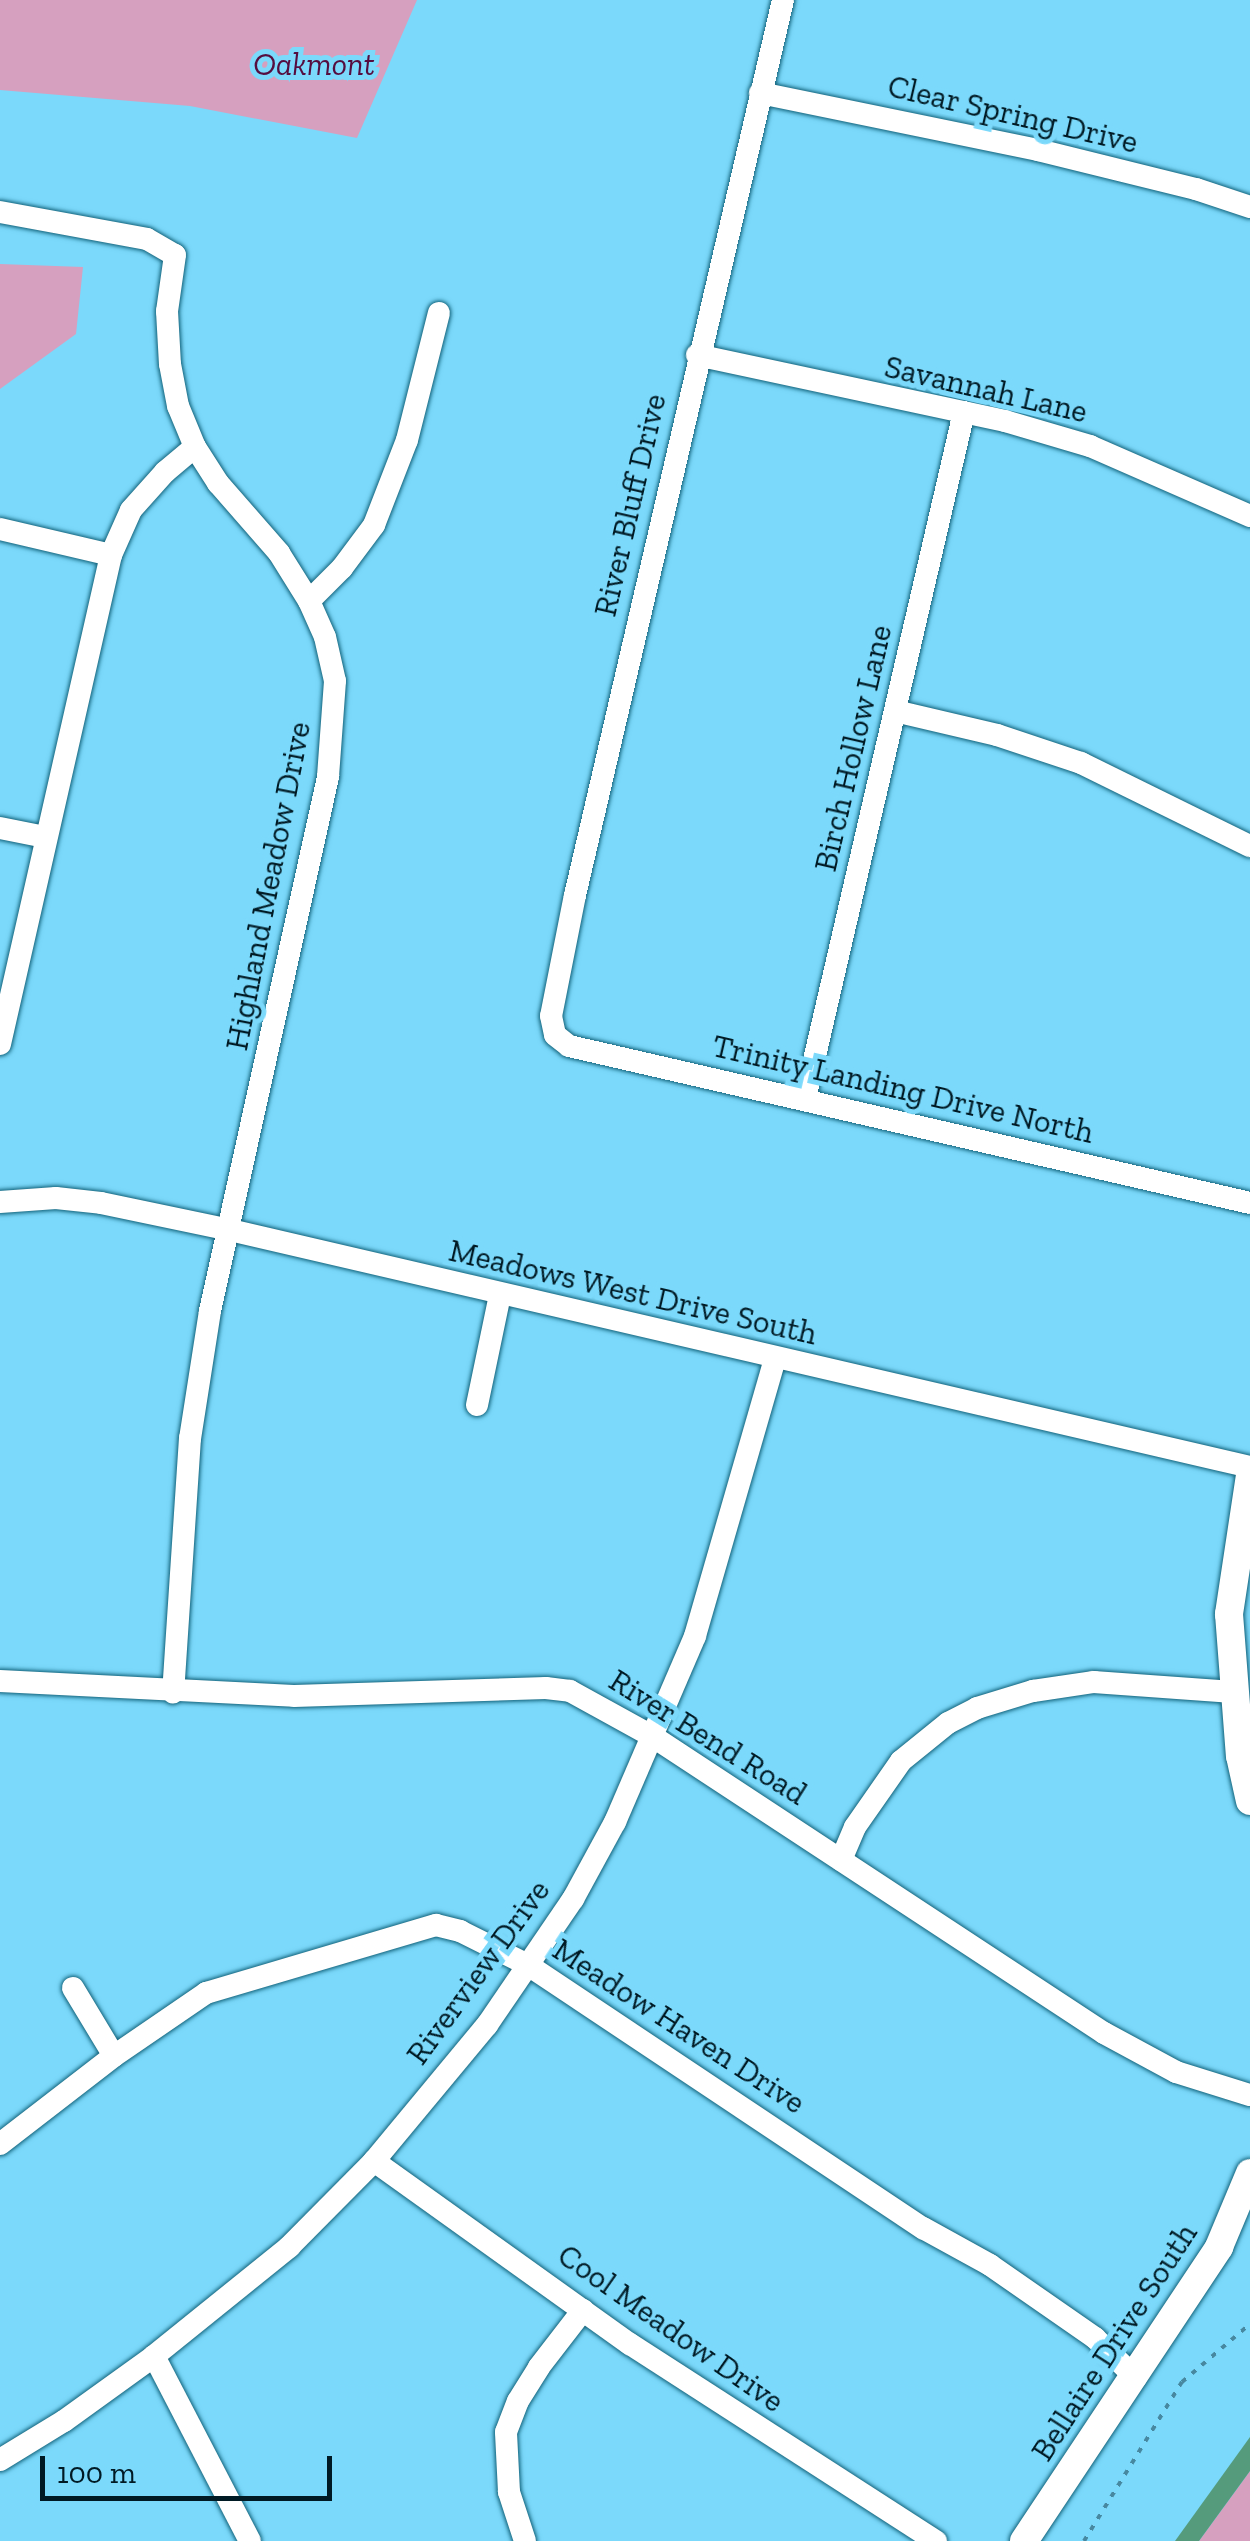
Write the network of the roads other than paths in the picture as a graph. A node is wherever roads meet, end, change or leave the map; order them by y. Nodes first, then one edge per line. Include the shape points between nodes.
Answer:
1 (783, 0) edge
2 (760, 93) junction
3 (1250, 208) edge
4 (0, 212) edge
5 (439, 314) dead end
6 (698, 355) junction
7 (964, 412) junction
8 (195, 447) junction
9 (1250, 516) edge
10 (0, 529) edge
11 (111, 555) junction
12 (309, 600) junction
13 (894, 711) junction
14 (0, 828) edge
15 (45, 837) junction
16 (1250, 846) edge
17 (552, 1026) joint
18 (0, 1044) edge
19 (805, 1099) junction
20 (0, 1202) edge
21 (1250, 1203) edge
22 (230, 1230) junction
23 (500, 1296) junction
24 (775, 1358) junction
25 (476, 1405) dead end
26 (1250, 1471) edge
27 (0, 1681) edge
28 (173, 1692) junction
29 (1233, 1692) junction
30 (652, 1736) junction
31 (1250, 1801) edge
32 (841, 1860) junction
33 (528, 1965) junction
34 (73, 1988) dead end
35 (114, 2056) junction
36 (1250, 2095) edge
37 (0, 2144) edge
38 (374, 2161) junction
39 (1250, 2173) edge
40 (583, 2310) junction
41 (154, 2356) junction
42 (1136, 2378) junction
43 (0, 2460) edge
44 (250, 2541) edge
45 (525, 2541) edge
46 (936, 2541) edge
47 (1024, 2541) edge

1 - 2 street, River Bluff Drive
2 - 3 street, Clear Spring Drive via 1038,150
2 - 6 street, River Bluff Drive
4 - 8 street, Highland Meadow Drive via 147,239 175,255 167,311 170,364
5 - 12 street via 407,440 374,525
6 - 7 street, Savannah Lane
6 - 17 street, River Bluff Drive via 575,894
7 - 9 street, Savannah Lane via 1090,446
7 - 13 street, Birch Hollow Lane
8 - 11 street via 131,510
8 - 12 street, Highland Meadow Drive
10 - 11 street
11 - 15 street
12 - 22 street, Highland Meadow Drive via 335,681 328,777
13 - 16 street via 1080,763
13 - 19 street, Birch Hollow Lane
14 - 15 street
15 - 18 street
17 - 19 street, Trinity Landing Drive North via 568,1046
19 - 21 street, Trinity Landing Drive North
20 - 22 street, Meadows West Drive South via 101,1203
22 - 23 street, Meadows West Drive South
22 - 28 street, Highland Meadow Drive via 190,1438
23 - 24 street, Meadows West Drive South
23 - 25 street
24 - 26 street, Meadows West Drive South
24 - 30 street, Riverview Drive via 694,1636
26 - 29 street via 1229,1614
27 - 28 street, River Bend Road
28 - 30 street, River Bend Road via 294,1696 546,1688 592,1700
29 - 31 street
29 - 32 street via 1094,1682 1034,1690 977,1708 901,1761 855,1826
30 - 32 street, River Bend Road
30 - 33 street, Riverview Drive via 615,1822
32 - 36 street, River Bend Road via 1104,2033 1176,2072
33 - 35 street, Meadow Haven Drive via 460,1931 416,1928 206,1993
33 - 38 street, Riverview Drive
33 - 42 street, Meadow Haven Drive via 990,2266 1095,2338
34 - 35 street
35 - 37 street, Meadow Haven Drive
38 - 40 street, Cool Meadow Drive
38 - 41 street, Riverview Drive via 289,2247
39 - 42 street, Bellaire Drive South via 1219,2246
40 - 45 street via 539,2367 506,2432 510,2492
40 - 46 street, Cool Meadow Drive
41 - 43 street, Riverview Drive
41 - 44 street
42 - 47 street, Bellaire Drive South

